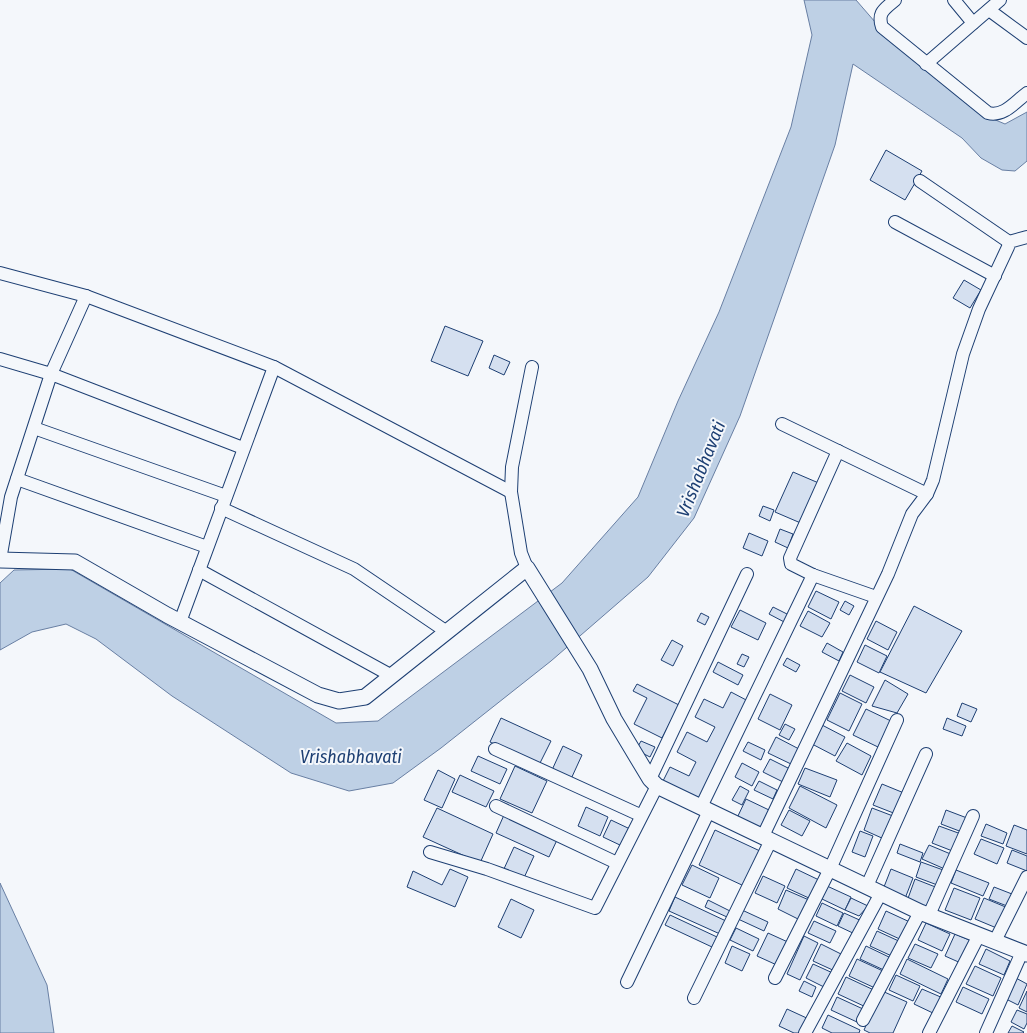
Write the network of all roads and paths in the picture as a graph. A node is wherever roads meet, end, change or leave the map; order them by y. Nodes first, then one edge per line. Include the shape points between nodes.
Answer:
1 (895, 0) edge
2 (954, 0) edge
3 (1000, 0) edge
4 (989, 10) junction
5 (974, 23) junction
6 (1027, 38) edge
7 (926, 64) junction
8 (1027, 93) edge
9 (920, 181) dead end
10 (895, 222) dead end
11 (1027, 236) edge
12 (1009, 242) junction
13 (0, 273) edge
14 (995, 276) junction
15 (86, 296) junction
16 (0, 359) edge
17 (532, 366) dead end
18 (274, 367) junction
19 (51, 374) junction
20 (782, 424) dead end
21 (34, 428) junction
22 (243, 448) junction
23 (838, 451) junction
24 (17, 480) junction
25 (511, 492) junction
26 (927, 494) junction
27 (224, 502) junction
28 (207, 547) junction
29 (0, 560) edge
30 (199, 570) junction
31 (529, 572) junction
32 (746, 574) dead end
33 (813, 575) junction
34 (876, 597) junction
35 (180, 622) junction
36 (447, 632) junction
37 (392, 676) junction
38 (897, 720) dead end
39 (495, 749) dead end
40 (926, 754) dead end
41 (653, 782) junction
42 (496, 806) dead end
43 (705, 809) junction
44 (640, 815) junction
45 (973, 816) dead end
46 (767, 838) junction
47 (430, 852) dead end
48 (617, 863) junction
49 (830, 869) junction
50 (1027, 877) edge
51 (874, 890) junction
52 (924, 914) junction
53 (979, 935) junction
54 (995, 941) junction
55 (1025, 953) edge
56 (775, 978) dead end
57 (627, 982) dead end
58 (694, 998) dead end
59 (863, 1020) dead end
60 (805, 1033) edge
61 (929, 1033) edge
62 (986, 1033) edge

1 - 7 street via 882,12 879,20 882,27
2 - 5 street
3 - 4 street
4 - 5 street
4 - 6 street
5 - 7 street
7 - 8 street via 988,113 1002,113
9 - 12 street
10 - 14 street
11 - 12 street
12 - 14 street
13 - 15 street
14 - 26 street via 963,354
15 - 18 street
15 - 19 street
16 - 19 street
17 - 25 street via 512,467
18 - 22 street
18 - 25 street
19 - 21 street
19 - 22 street
20 - 23 street
21 - 24 street
21 - 27 street
22 - 27 street
23 - 26 street
23 - 33 street via 790,558 796,567
24 - 28 street
24 - 29 street
25 - 31 street via 521,553
26 - 34 street via 912,514
27 - 28 street
27 - 36 street via 354,569
28 - 30 street
29 - 35 street via 75,562
30 - 35 street
30 - 37 street
31 - 36 street
31 - 41 street via 590,669 614,718
32 - 41 street
33 - 34 street
33 - 43 street
34 - 46 street
35 - 37 street via 318,695 339,701 366,697
36 - 37 street
38 - 49 street
39 - 44 street
40 - 51 street
41 - 43 street
41 - 44 street
42 - 48 street
43 - 46 street
43 - 57 street
44 - 48 street
45 - 52 street
46 - 49 street
46 - 58 street
47 - 48 street via 594,908
49 - 51 street
49 - 56 street
50 - 54 street
51 - 52 street
51 - 60 street
52 - 53 street
52 - 59 street
53 - 54 street
53 - 61 street
54 - 55 street
55 - 62 street

